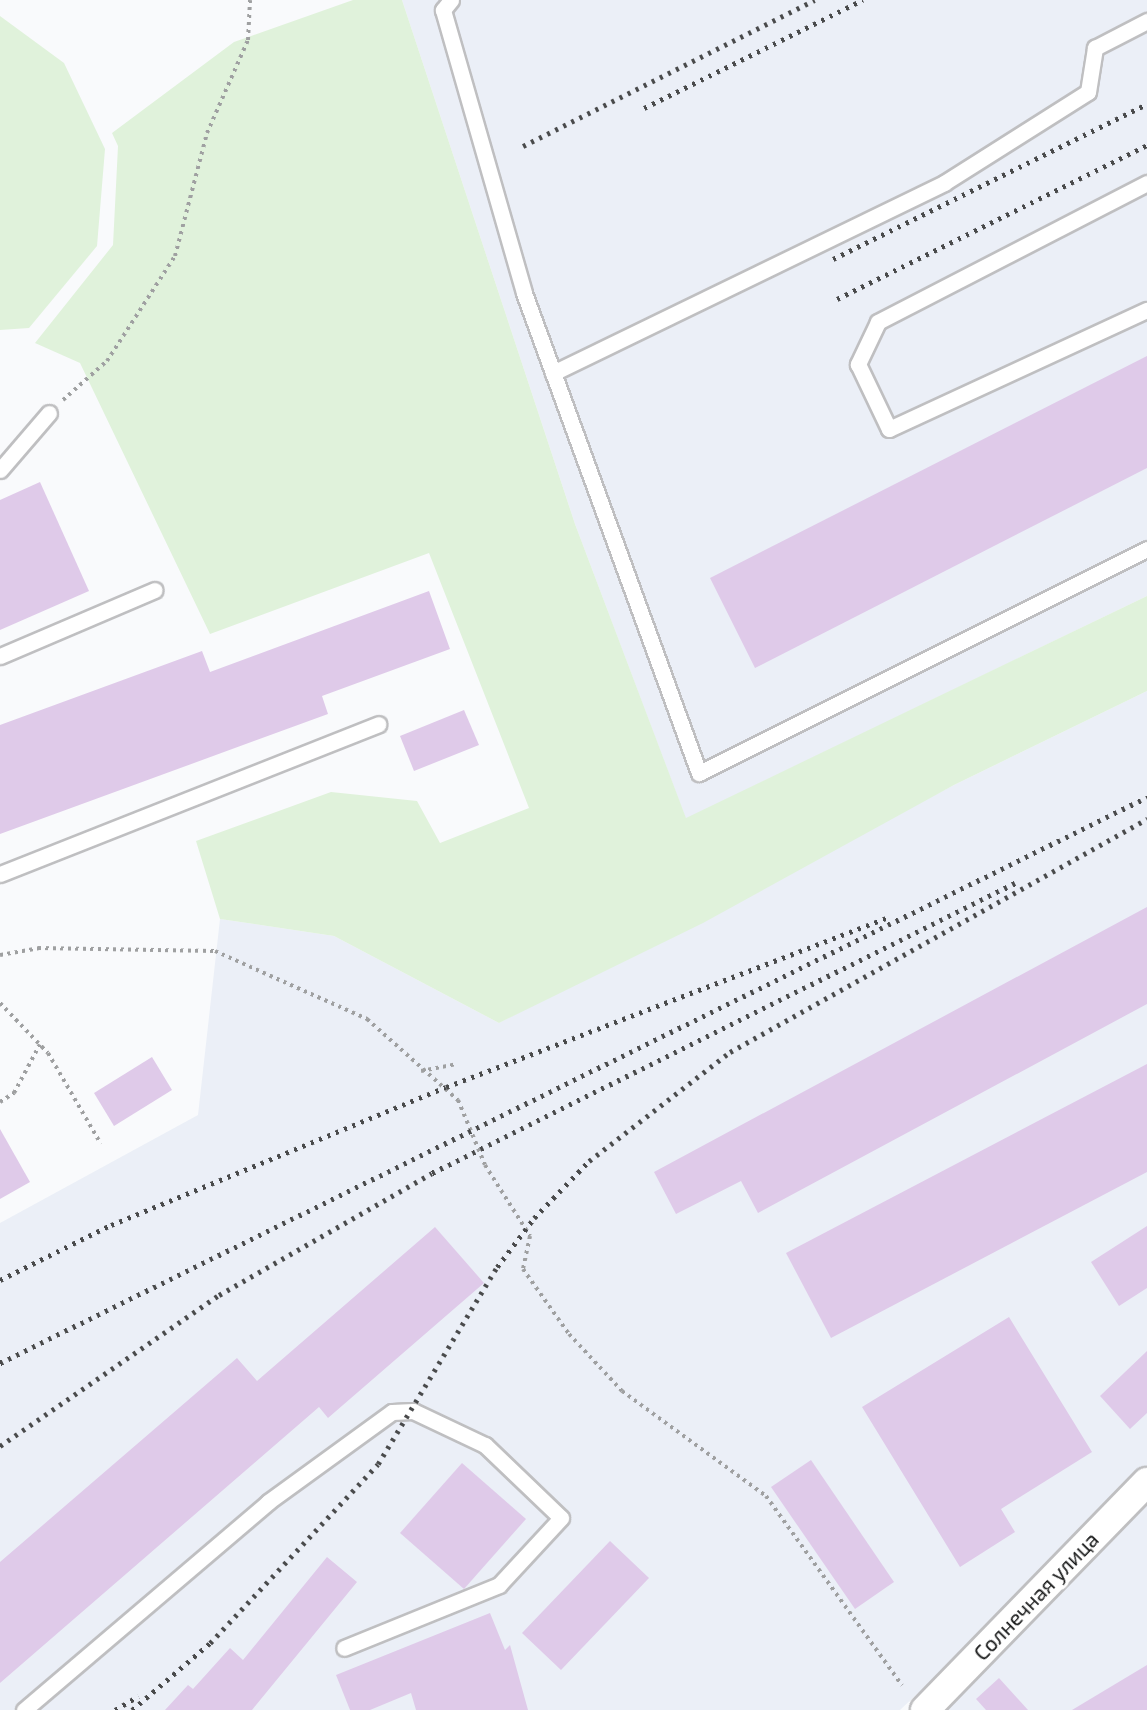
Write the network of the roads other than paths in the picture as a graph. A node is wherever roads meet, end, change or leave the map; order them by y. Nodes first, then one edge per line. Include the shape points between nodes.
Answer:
1 (451, 0) edge
2 (1147, 21) edge
3 (1147, 183) edge
4 (1147, 310) edge
5 (554, 373) junction
6 (49, 413) road end
7 (0, 470) edge
8 (1147, 549) edge
9 (155, 590) dead end
10 (0, 656) edge
11 (378, 724) dead end
12 (0, 874) edge
13 (1147, 1482) edge
14 (344, 1648) dead end
15 (24, 1710) edge
16 (925, 1710) edge

1 - 5 lane via 443,10 524,293
2 - 5 lane via 1095,48 1088,92 944,183
3 - 4 lane via 878,322 858,364 889,429
5 - 8 lane via 699,772
6 - 7 lane
9 - 10 lane
11 - 12 lane
13 - 16 street, Солнечная улица
14 - 15 lane via 499,1586 561,1518 485,1445 413,1412 392,1412 268,1502

